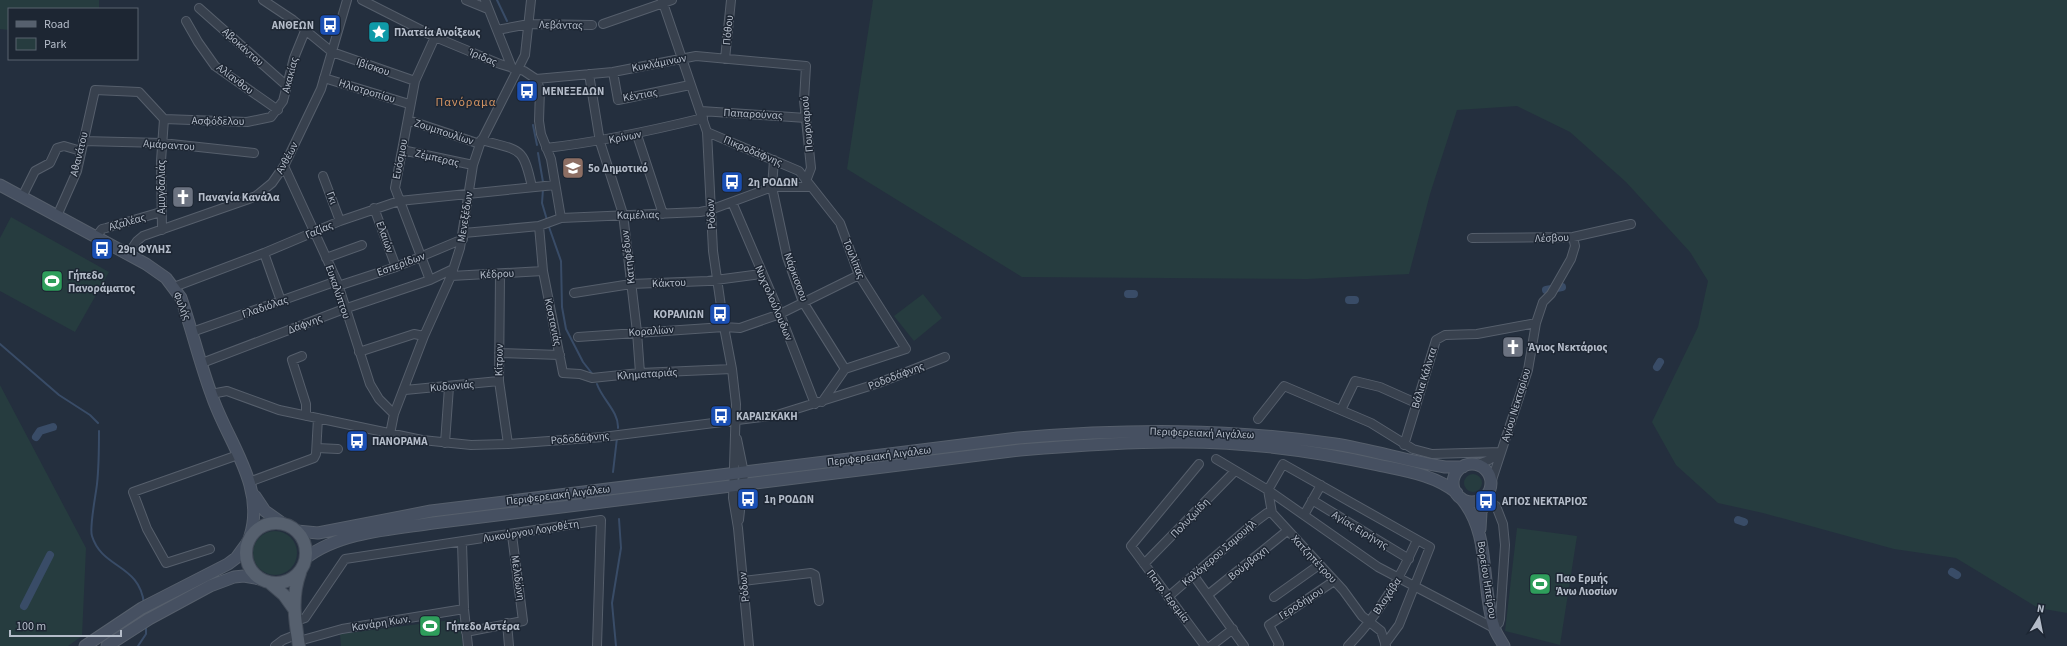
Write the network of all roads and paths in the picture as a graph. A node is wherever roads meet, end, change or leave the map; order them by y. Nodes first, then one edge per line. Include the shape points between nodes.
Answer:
1 (263, 0) edge
2 (346, 0) edge
3 (362, 0) edge
4 (466, 0) edge
5 (485, 0) edge
6 (530, 0) edge
7 (672, 0) edge
8 (732, 0) edge
9 (662, 1) edge
10 (199, 8) dead end
11 (488, 9) junction
12 (186, 21) dead end
13 (529, 24) junction
14 (603, 24) dead end
15 (592, 25) dead end
16 (497, 30) junction
17 (305, 31) junction
18 (435, 37) junction
19 (332, 52) junction
20 (682, 58) junction
21 (725, 59) junction
22 (806, 66) joint
23 (516, 69) junction
24 (613, 72) junction
25 (589, 74) junction
26 (324, 78) junction
27 (536, 79) junction
28 (415, 81) junction
29 (690, 85) junction
30 (287, 86) junction
31 (409, 104) junction
32 (278, 110) junction
33 (702, 115) junction
34 (271, 117) joint
35 (806, 118) junction
36 (164, 119) junction
37 (408, 120) junction
38 (707, 132) junction
39 (637, 135) junction
40 (83, 141) junction
41 (480, 142) junction
42 (600, 142) junction
43 (162, 143) junction
44 (546, 148) junction
45 (402, 150) junction
46 (81, 151) junction
47 (254, 153) dead end
48 (774, 160) junction
49 (284, 166) junction
50 (473, 166) junction
51 (799, 171) joint
52 (323, 176) dead end
53 (808, 184) junction
54 (0, 185) edge
55 (555, 185) junction
56 (532, 187) junction
57 (772, 187) junction
58 (468, 194) junction
59 (22, 197) junction
60 (399, 201) junction
61 (732, 202) junction
62 (374, 208) junction
63 (710, 210) junction
64 (161, 212) junction
65 (623, 214) junction
66 (662, 214) junction
67 (57, 216) junction
68 (561, 218) junction
69 (340, 221) junction
70 (1631, 224) dead end
71 (539, 226) junction
72 (162, 230) junction
73 (315, 231) junction
74 (463, 236) junction
75 (96, 237) junction
76 (1573, 237) junction
77 (1472, 238) dead end
78 (362, 245) dead end
79 (264, 253) junction
80 (128, 254) junction
81 (422, 256) junction
82 (326, 258) junction
83 (396, 266) junction
84 (543, 271) junction
85 (452, 272) junction
86 (500, 274) junction
87 (761, 274) junction
88 (859, 275) junction
89 (430, 280) junction
90 (717, 280) junction
91 (337, 283) junction
92 (631, 284) junction
93 (174, 287) junction
94 (574, 293) dead end
95 (280, 301) junction
96 (803, 302) junction
97 (344, 309) junction
98 (780, 314) junction
99 (1536, 323) junction
100 (724, 327) junction
101 (192, 332) junction
102 (637, 332) junction
103 (424, 336) junction
104 (578, 337) dead end
105 (359, 352) junction
106 (499, 352) junction
107 (560, 355) junction
108 (302, 356) dead end
109 (945, 357) dead end
110 (202, 363) junction
111 (732, 369) junction
112 (845, 369) junction
113 (562, 373) joint
114 (640, 373) junction
115 (499, 381) junction
116 (449, 387) junction
117 (405, 390) junction
118 (211, 394) junction
119 (819, 403) junction
120 (1416, 403) junction
121 (1341, 410) junction
122 (394, 414) junction
123 (306, 416) junction
124 (318, 418) junction
125 (1258, 419) dead end
126 (736, 421) junction
127 (390, 434) junction
128 (736, 435) junction
129 (445, 443) junction
130 (508, 444) junction
131 (1404, 445) junction
132 (317, 448) junction
133 (338, 449) dead end
134 (1501, 452) junction
135 (238, 455) junction
136 (1216, 459) dead end
137 (1199, 464) dead end
138 (1475, 464) junction
139 (1463, 467) junction
140 (1235, 471) junction
141 (744, 473) junction
142 (733, 474) junction
143 (744, 484) junction
144 (1321, 485) junction
145 (733, 486) junction
146 (250, 487) junction
147 (1490, 488) junction
148 (1268, 490) junction
149 (1459, 496) junction
150 (1312, 500) junction
151 (1496, 506) dead end
152 (1272, 513) junction
153 (1304, 515) junction
154 (282, 523) junction
155 (738, 528) junction
156 (297, 531) junction
157 (1287, 531) junction
158 (1480, 532) junction
159 (512, 535) junction
160 (249, 539) junction
161 (1418, 540) junction
162 (462, 542) junction
163 (210, 549) dead end
164 (306, 558) junction
165 (1409, 559) junction
166 (1144, 564) junction
167 (1319, 565) junction
168 (301, 571) junction
169 (1194, 576) junction
170 (1399, 579) junction
171 (265, 581) junction
172 (743, 581) junction
173 (1334, 581) junction
174 (1414, 587) junction
175 (1209, 594) junction
176 (1168, 597) junction
177 (1274, 597) dead end
178 (819, 601) dead end
179 (464, 609) junction
180 (295, 616) junction
181 (507, 623) junction
182 (1370, 623) junction
183 (1494, 628) junction
184 (1233, 629) junction
185 (466, 632) junction
186 (299, 640) edge
187 (1386, 645) edge
188 (85, 646) edge
189 (107, 646) edge
190 (275, 646) edge
191 (468, 646) edge
192 (509, 646) edge
193 (597, 646) edge
194 (749, 646) edge
195 (1205, 646) edge
196 (1211, 646) edge
197 (1244, 646) edge
198 (1278, 646) edge
199 (1348, 646) edge
200 (1504, 646) edge

1 - 17 street, Ιβίσκου
2 - 19 street, Ανθέων
3 - 18 street, Ίριδας
4 - 11 street
5 - 11 street
6 - 13 street, Μενεξέδων
7 - 9 street
8 - 21 street, Πόθου
9 - 14 street
9 - 20 street, Ρόδων
10 - 30 street, Αβοκάντου
11 - 16 street
12 - 32 street, Αλίανθου via 215,66
13 - 15 street, Λεβάντας
13 - 16 street, Λεβάντας
13 - 23 street, Μενεξέδων via 525,55
16 - 23 street
17 - 19 street, Ιβίσκου
17 - 30 street, Ακακίας via 294,58
18 - 23 street, Ίριδας
18 - 28 street, Ευόσμου
19 - 26 street, Ανθέων
19 - 28 street, Ιβίσκου
20 - 21 street, Κυκλάμινων via 696,56
20 - 24 street, Κυκλάμινων
20 - 29 street, Ρόδων
21 - 22 street, Κυκλάμινων
22 - 35 street, Πουρναριού
23 - 27 street, Ίριδας via 529,73
23 - 41 street, Μενεξέδων
24 - 25 street, Κυκλάμινων
24 - 29 street, Κέντιας via 618,100
25 - 27 street, Κυκλάμινων
25 - 42 street, Κατηφέδων
26 - 31 street, Ηλιοτροπίου
26 - 49 street, Ανθέων via 317,99
27 - 44 street via 540,90 540,128
28 - 31 street, Ευόσμου
29 - 33 street, Ρόδων
30 - 32 street, Ακακίας
31 - 37 street, Ευόσμου
32 - 34 street, Ακακίας
33 - 35 street, Παπαρούνας
33 - 38 street, Ρόδων
33 - 39 street, Κρίνων
34 - 36 street, Ασφόδελου via 247,122
35 - 53 street, Πουρναριού via 811,168
36 - 40 street, Αθανάτου via 139,92 95,90
36 - 43 street, Αμυγδαλιάς
37 - 41 street, Ζουμπουλίων
37 - 45 street, Ευόσμου
38 - 48 street, Πικροδάφνης
38 - 63 street, Ρόδων
39 - 42 street, Κρίνων
39 - 66 street
40 - 43 street, Αμάραντου
40 - 46 street, Αθανάτου
41 - 50 street, Μενεξέδων
41 - 56 street, Ζουμπουλίων via 518,150 526,163
42 - 44 street, Κρίνων
42 - 65 street, Κατηφέδων
43 - 47 street, Αμάραντου
43 - 64 street, Αμυγδαλιάς
44 - 55 street via 551,159
45 - 50 street, Ζέμπερας
45 - 60 street, Ευόσμου via 395,188
46 - 59 street via 64,146 57,148 50,163 35,171
46 - 67 street, Αθανάτου via 77,172
48 - 51 street, Πικροδάφνης
48 - 57 street, Νάρκισσου
49 - 72 street, Ανθέων via 272,183 256,196
49 - 73 street, Ευκαλύπτου
50 - 58 street, Μενεξέδων
51 - 53 street, Τουλίπας
52 - 69 street, Γκι
53 - 57 street, Καμέλιας
53 - 88 street, Τουλίπας via 840,223
54 - 59 main road, Φυλής
55 - 56 street, Γαζίας
55 - 68 street
56 - 58 street, Γαζίας
57 - 61 street, Καμέλιας
57 - 96 street, Νάρκισσου via 787,257
58 - 60 street, Γαζίας
58 - 74 street, Μενεξέδων
59 - 67 main road, Φυλής
60 - 62 street, Γαζίας
60 - 81 street, Ευόσμου
61 - 63 street, Καμέλιας
61 - 87 street, Νυχτολούλουδων
62 - 69 street, Γαζίας
62 - 83 street, Ελαιών
63 - 66 street, Καμέλιας
63 - 90 street, Ρόδων
64 - 72 street, Αμυγδαλιάς
64 - 75 street, Αζαλέας via 106,228
65 - 66 street, Καμέλιας
65 - 68 street, Καμέλιας
65 - 92 street, Κατηφέδων
67 - 75 main road, Φυλής
68 - 71 street, Καμέλιας
69 - 73 street, Γαζίας
70 - 76 street, Λέσβου
71 - 74 street, Καμέλιας
71 - 84 street, Καστανιάς
72 - 80 street, Ανθέων via 137,241
73 - 79 street, Γαζίας
73 - 82 street, Ευκαλύπτου
74 - 81 street, Εσπερίδων
74 - 85 street, Μενεξέδων
75 - 80 main road, Φυλής
76 - 77 street, Λέσβου
76 - 99 street, Αγίου Νεκταρίου via 1575,246 1571,259 1551,294 1543,302
78 - 82 street
79 - 93 street, Γαζίας
79 - 95 street
80 - 93 main road, Φυλής via 160,273
81 - 83 street, Εσπερίδων
81 - 89 street, Ευόσμου
82 - 91 street, Ευκαλύπτου
83 - 91 street, Εσπερίδων
84 - 86 street, Κέδρου
84 - 107 street, Καστανιάς
85 - 86 street, Κέδρου
85 - 89 street, Δάφνης
85 - 103 street, Μενεξέδων
86 - 106 street, Κίτρων
87 - 90 street, Κάκτου
87 - 98 street, Νυχτολούλουδων
88 - 96 street, Κοραλίων
88 - 112 street, Τουλίπας via 906,349
89 - 97 street, Δάφνης
90 - 92 street, Κάκτου
90 - 100 street, Ρόδων
91 - 95 street, Γλαδιόλας
91 - 97 street, Ευκαλύπτου
92 - 94 street, Κάκτου
92 - 102 street, Κατηφέδων
93 - 101 main road, Φυλής via 181,298
95 - 101 street, Γλαδιόλας
96 - 98 street, Κοραλίων
96 - 112 street, Νάρκισσου
97 - 105 street, Ευκαλύπτου
97 - 110 street, Δάφνης
98 - 100 street, Κοραλίων via 740,328
98 - 119 street, Νυχτολούλουδων
99 - 120 street, Βάλια Κάλντα via 1478,334 1440,337 1433,346
99 - 134 street, Αγίου Νεκταρίου via 1528,370
100 - 102 street, Κοραλίων
100 - 111 street, Ρόδων
101 - 110 main road, Φυλής
102 - 104 street, Κοραλίων
102 - 114 street, Κατηφέδων
103 - 105 street via 414,334
103 - 117 street, Μενεξέδων
105 - 122 street, Ευκαλύπτου via 374,392
106 - 107 street
106 - 115 street, Κίτρων
107 - 113 street, Καστανιάς
108 - 123 street via 292,360 306,404
109 - 119 street, Ροδοδάφνης
110 - 118 main road, Φυλής
111 - 114 street, Κληματαριάς
111 - 126 street, Ρόδων
112 - 119 street
113 - 114 street, Κληματαριάς via 592,378
115 - 116 street, Κυδωνιάς
115 - 130 street, Κίτρων
116 - 117 street, Κυδωνιάς
116 - 129 street
117 - 122 street, Μενεξέδων
118 - 123 street, Ροδοδάφνης via 227,391 265,406
118 - 135 main road, Φυλής via 220,420
119 - 126 street, Ροδοδάφνης
120 - 121 street via 1380,387 1355,381
120 - 131 street, Βάλια Κάλντα
121 - 125 street via 1284,386
121 - 131 street via 1382,428
122 - 127 street, Μενεξέδων
123 - 124 street, Ροδοδάφνης
124 - 127 street, Ροδοδάφνης
124 - 132 street
126 - 128 street, Ρόδων
126 - 130 street, Ροδοδάφνης via 603,437
127 - 129 street, Ροδοδάφνης
128 - 141 street, Ρόδων
128 - 142 street, Ρόδων
129 - 130 street, Ροδοδάφνης
131 - 134 street via 1422,453 1432,454
132 - 133 street
132 - 146 street via 316,454 309,461
134 - 138 street via 1489,460
134 - 147 street, Αγίου Νεκταρίου
135 - 146 main road, Φυλής
135 - 163 street via 133,492 146,529 166,563
136 - 140 street
137 - 166 street, Πατρ. Ιερεμία via 1131,546
138 - 139 main road
138 - 147 main road via 1488,473
139 - 141 main road, Περιφερειακή Αιγάλεω via 1444,467 1297,439 1228,432 1172,430 1018,438
139 - 149 main road via 1455,476 1454,488
140 - 148 street
140 - 166 street, Πολυζωίδη
141 - 142 main road, Περιφερειακή Αιγάλεω
141 - 143 street, Ρόδων
142 - 145 street, Ρόδων
142 - 156 main road, Περιφερειακή Αιγάλεω via 431,511 318,533
143 - 145 main road, Περιφερειακή Αιγάλεω
143 - 149 main road, Περιφερειακή Αιγάλεω via 1020,450 1172,442 1265,448 1367,462 1428,477 1447,486
143 - 155 street, Ρόδων
144 - 148 street via 1283,464
144 - 150 street
144 - 161 street
145 - 155 street, Ρόδων
145 - 164 main road, Περιφερειακή Αιγάλεω via 395,529 334,542 321,547
146 - 154 main road, Φυλής via 265,511
146 - 160 main road, Φυλής via 255,514
147 - 149 main road via 1479,501 1466,501
147 - 158 main road, Βορείου Ηπείρου via 1481,512
148 - 152 street, Χατζηπέτρου
148 - 153 street
149 - 158 main road, Βορείου Ηπείρου via 1472,514
150 - 153 street
150 - 165 street, Αγίας Ειρήνης
151 - 183 street via 1503,524 1505,545 1500,619
152 - 157 street, Χατζηπέτρου
152 - 169 street, Καλόγερου Σαμουήλ via 1266,513
153 - 170 street via 1359,555
154 - 156 main road
154 - 160 main road via 264,525
155 - 172 street, Ρόδων
156 - 164 main road via 304,543
157 - 167 street, Χατζηπέτρου
157 - 175 street, Βούρβαχη
158 - 183 main road, Βορείου Ηπείρου
159 - 162 street, Λυκούργου Λογοθέτη
159 - 181 street, Μελιδώνη via 523,621
159 - 193 street, Λυκούργου Λογοθέτη via 601,520
160 - 171 main road via 245,553 247,563 252,573
160 - 188 main road via 236,558 228,564 142,608
161 - 165 street, Βλαχάβα
161 - 174 street via 1430,547
162 - 179 street
162 - 180 street, Λυκούργου Λογοθέτη via 345,560 305,618
164 - 168 main road
165 - 170 street, Βλαχάβα
166 - 176 street, Πατρ. Ιερεμία
167 - 173 street, Χατζηπέτρου
167 - 177 street
168 - 171 main road via 292,579 281,583
168 - 180 main road via 294,593
169 - 175 street
169 - 176 street, Καλόγερου Σαμουήλ
170 - 174 street
170 - 182 street, Βλαχάβα
171 - 180 main road via 284,595
171 - 189 main road via 244,576 210,586 149,619
172 - 178 street via 811,573 814,575
172 - 194 street, Ρόδων
173 - 182 street, Χατζηπέτρου
173 - 198 street, Γεροδήμου via 1269,625
174 - 183 street
174 - 187 street via 1399,625
175 - 184 street
176 - 195 street, Πατρ. Ιερεμία
179 - 185 street
179 - 186 street, Κανάρη Κων. via 342,629
180 - 186 main road
181 - 185 street
181 - 192 street
182 - 187 street, Χατζηπέτρου via 1381,631
182 - 199 street, Βλαχάβα
183 - 200 main road
184 - 196 street
184 - 197 street
185 - 191 street
186 - 190 street, Κανάρη Κων. via 283,640

